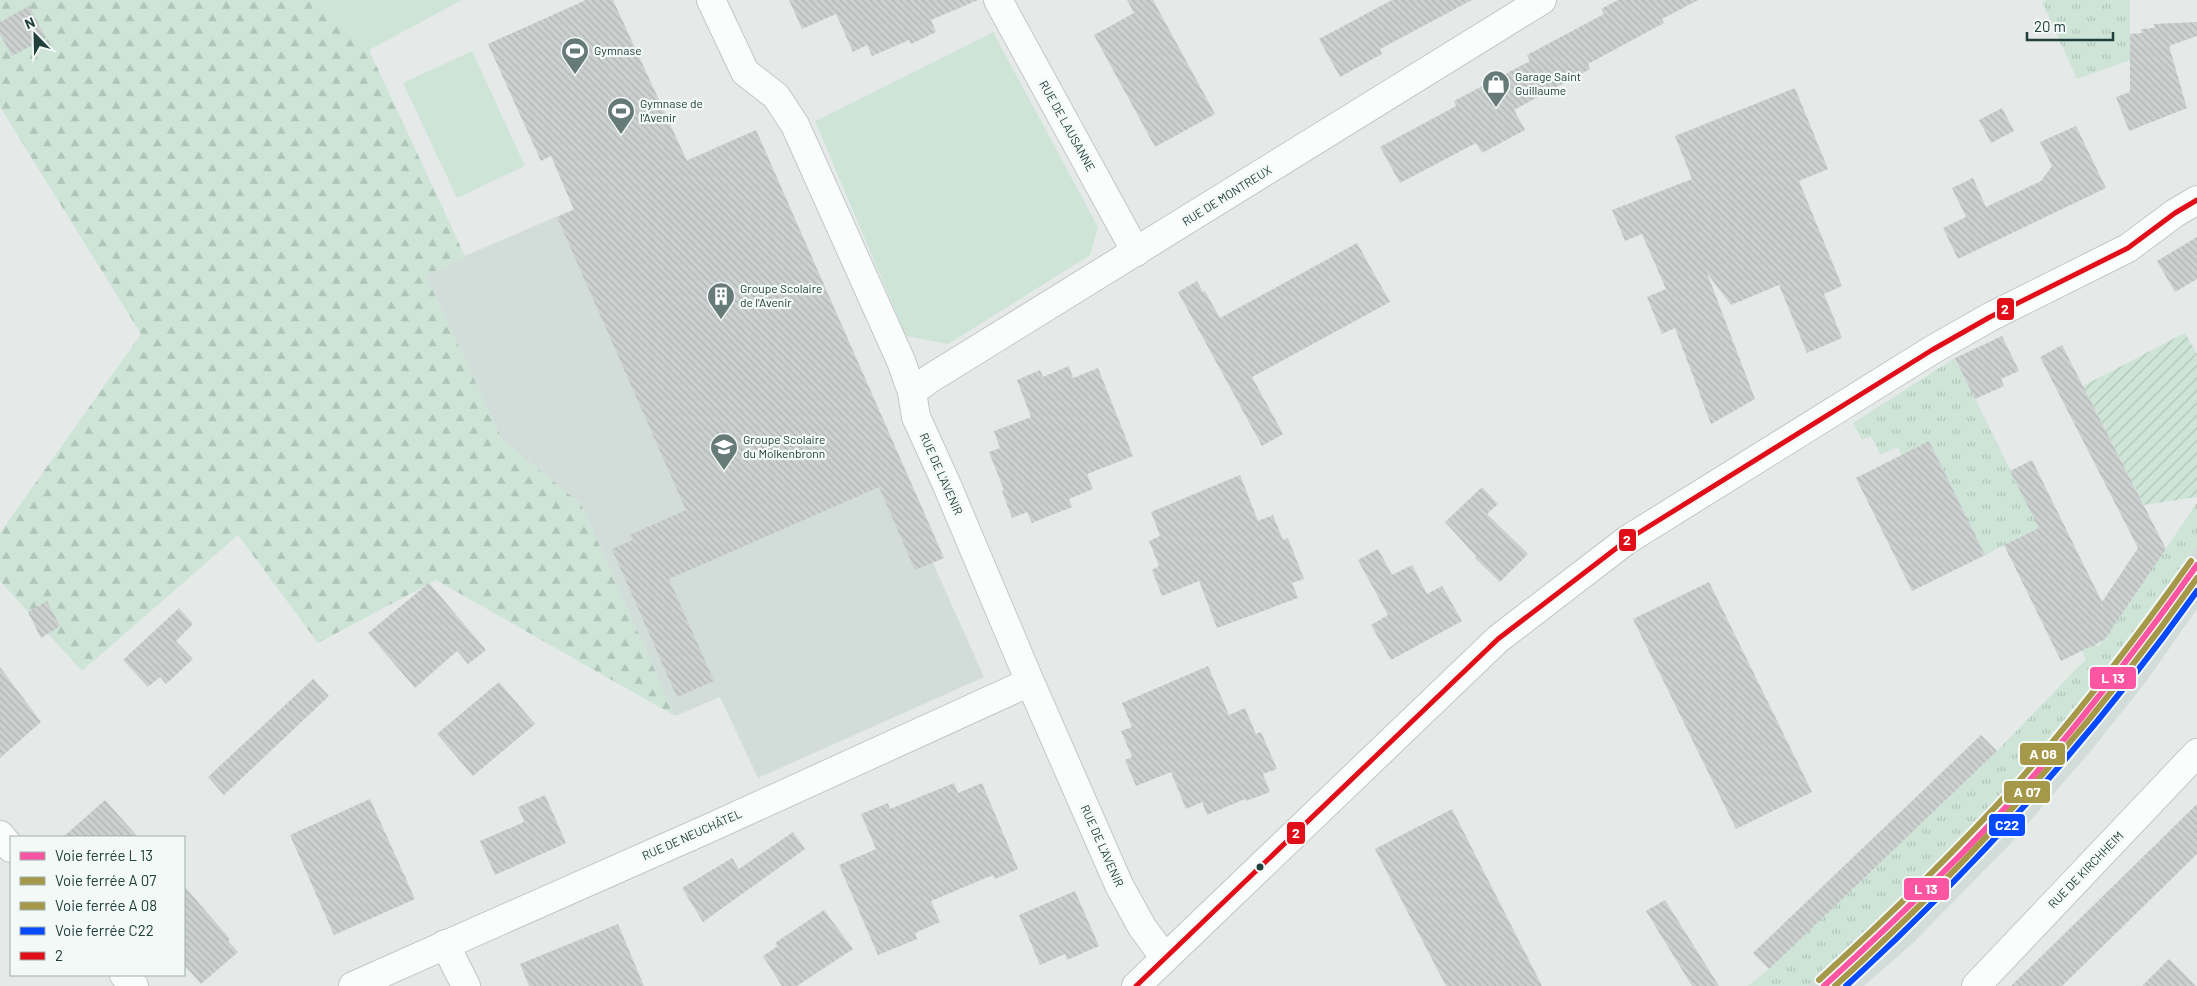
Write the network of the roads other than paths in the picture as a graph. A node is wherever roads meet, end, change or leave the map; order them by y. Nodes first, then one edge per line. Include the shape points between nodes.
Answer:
1 (711, 0) edge
2 (998, 0) edge
3 (1542, 0) edge
4 (2197, 200) edge
5 (1136, 252) junction
6 (912, 392) junction
7 (1030, 682) junction
8 (2197, 753) edge
9 (0, 835) edge
10 (10, 847) edge
11 (445, 944) junction
12 (1164, 957) junction
13 (125, 976) edge
14 (134, 986) edge
15 (353, 986) edge
16 (466, 986) edge
17 (1136, 986) edge
18 (1976, 986) edge

1 - 6 street, RUE DE L'AVENIR via 745,72 776,96 795,125
2 - 5 street, RUE DE LAUSANNE
3 - 5 street, RUE DE MONTREUX
4 - 12 street via 2128,248 1959,333 1627,540 1519,622
5 - 6 street, RUE DE MONTREUX
6 - 7 street, RUE DE L'AVENIR via 916,417
7 - 11 street, RUE DE NEUCHÂTEL
7 - 12 street, RUE DE L'AVENIR via 1119,885 1142,927
8 - 18 street, RUE DE KIRCHHEIM
9 - 10 street
11 - 15 street, RUE DE NEUCHÂTEL
11 - 16 street
12 - 17 street
13 - 14 street

